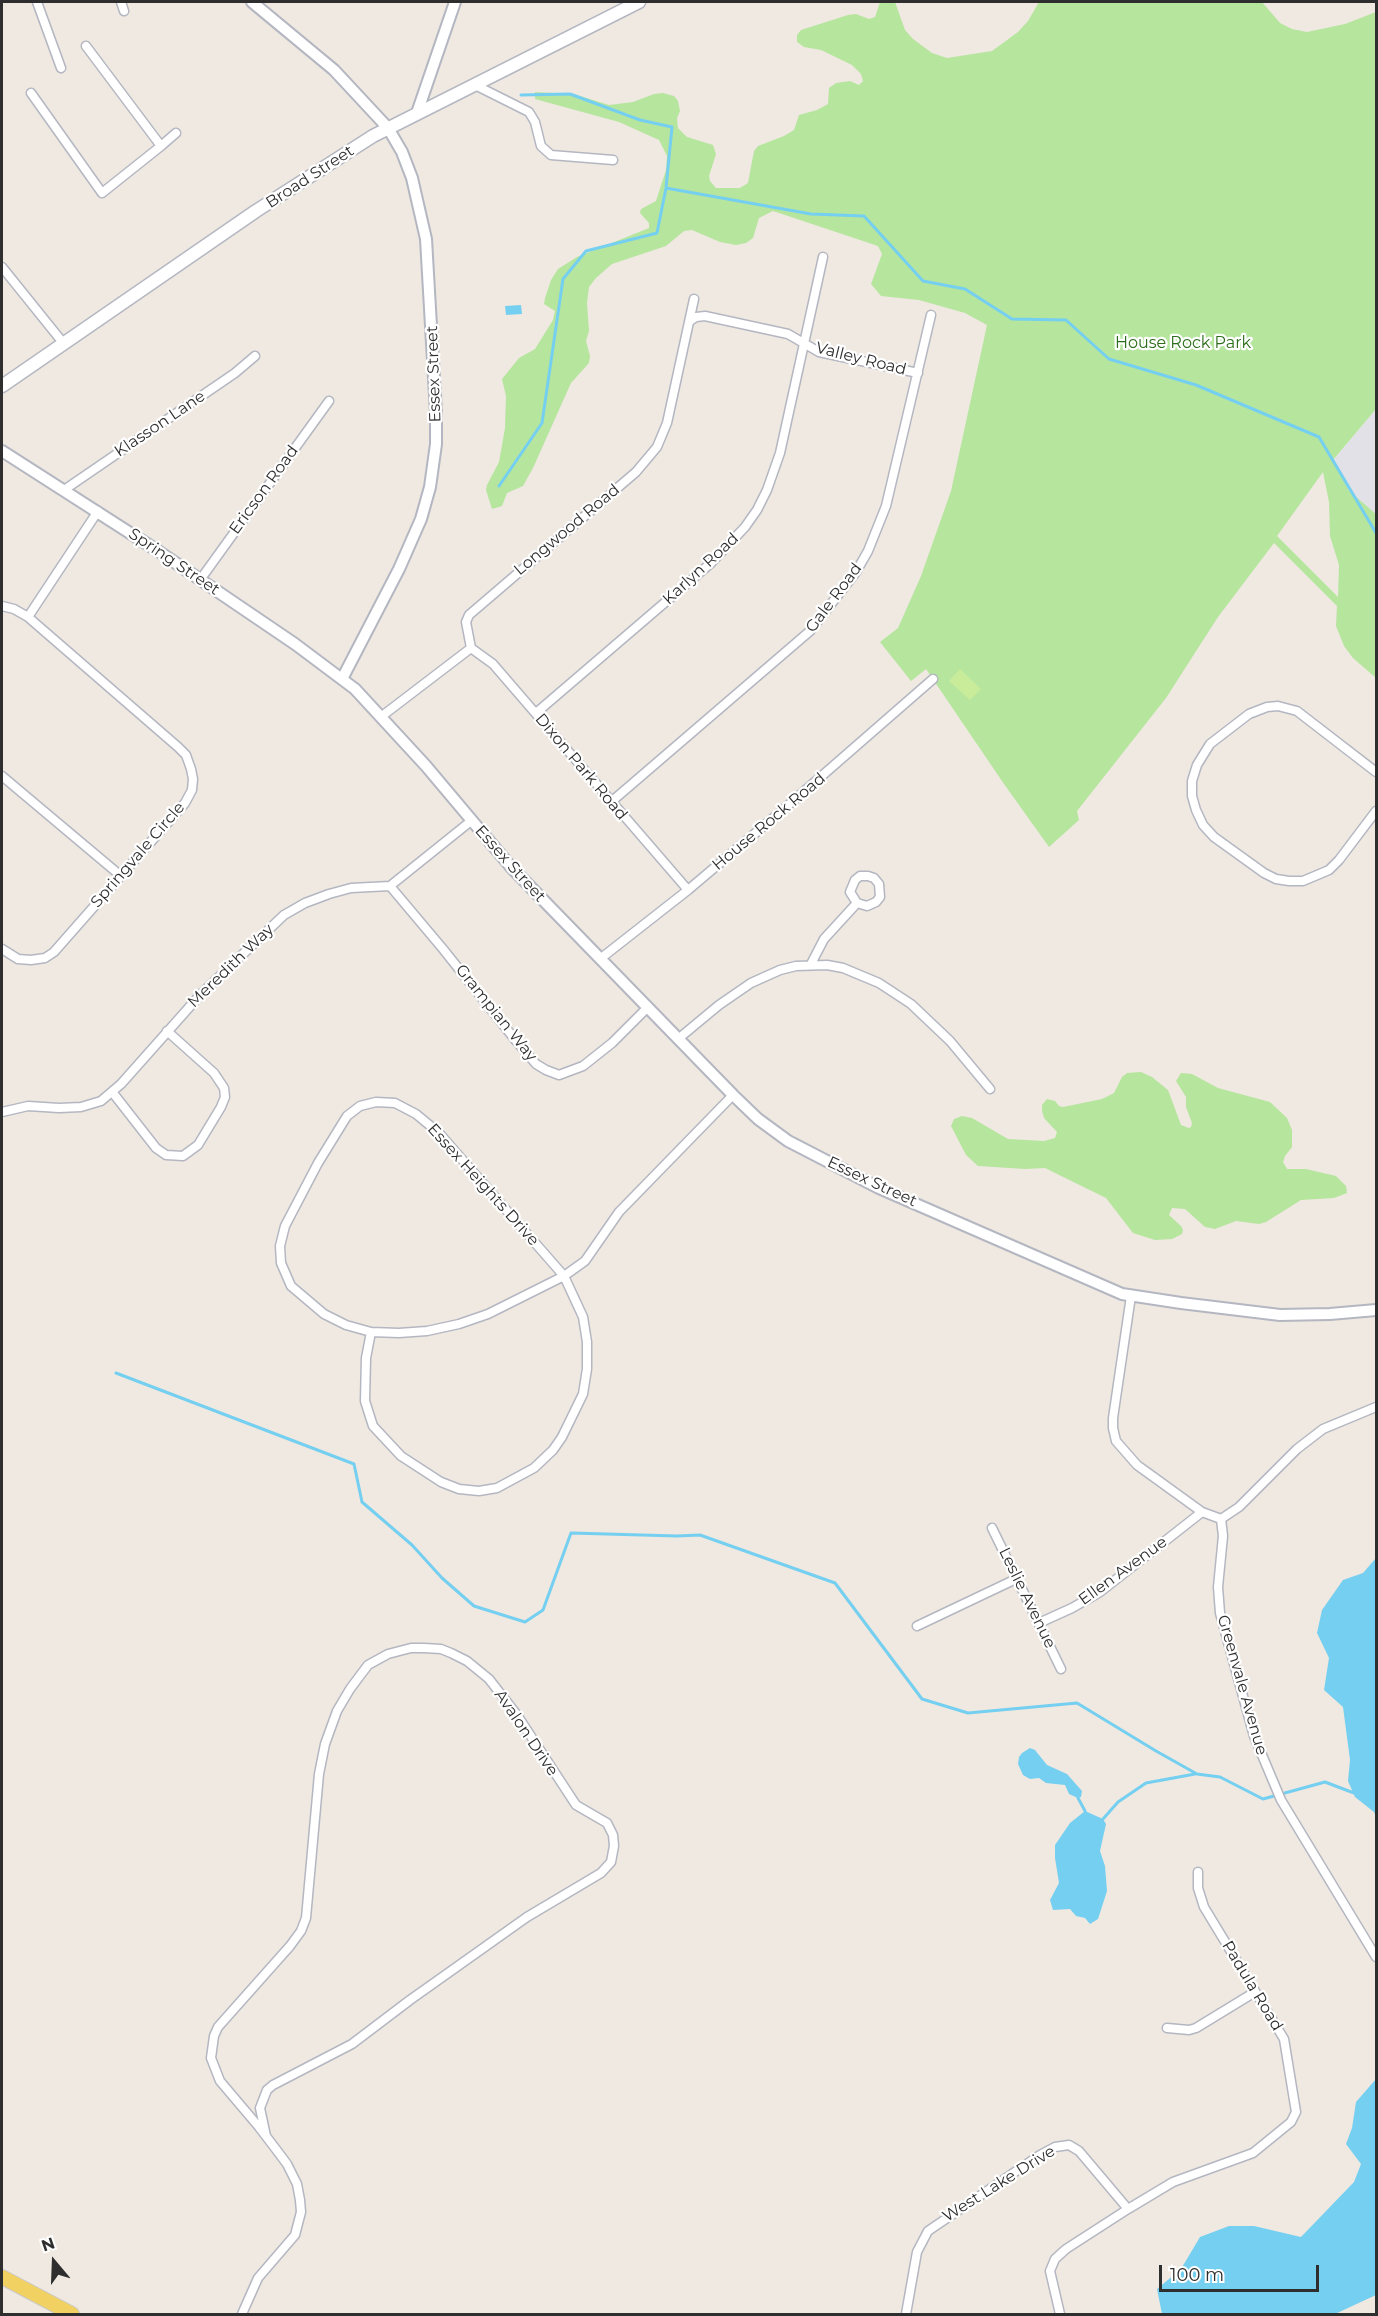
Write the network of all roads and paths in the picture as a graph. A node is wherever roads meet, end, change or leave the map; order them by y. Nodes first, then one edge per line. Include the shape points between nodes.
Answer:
1 (38, 2) edge
2 (121, 2) edge
3 (252, 2) edge
4 (455, 2) edge
5 (639, 2) edge
6 (124, 11) dead end
7 (86, 46) dead end
8 (61, 68) dead end
9 (475, 85) junction
10 (31, 93) dead end
11 (417, 112) junction
12 (388, 128) junction
13 (176, 133) dead end
14 (161, 146) junction
15 (613, 160) dead end
16 (823, 257) dead end
17 (2, 267) edge
18 (694, 299) dead end
19 (932, 315) dead end
20 (690, 321) junction
21 (805, 343) junction
22 (64, 344) junction
23 (255, 357) dead end
24 (918, 373) junction
25 (2, 386) edge
26 (329, 401) dead end
27 (2, 451) edge
28 (64, 490) junction
29 (98, 511) junction
30 (200, 580) junction
31 (2, 606) edge
32 (28, 617) junction
33 (471, 648) junction
34 (342, 679) junction
35 (933, 679) dead end
36 (536, 713) junction
37 (382, 716) junction
38 (1377, 772) edge
39 (2, 776) edge
40 (611, 802) junction
41 (1377, 811) edge
42 (471, 821) junction
43 (121, 876) junction
44 (390, 886) junction
45 (688, 890) junction
46 (857, 903) dead end
47 (2, 950) edge
48 (600, 959) junction
49 (812, 964) junction
50 (646, 1008) junction
51 (167, 1031) junction
52 (678, 1039) junction
53 (990, 1089) dead end
54 (112, 1093) junction
55 (733, 1095) junction
56 (2, 1112) edge
57 (564, 1276) junction
58 (1131, 1296) junction
59 (1377, 1310) edge
60 (371, 1332) junction
61 (1377, 1407) edge
62 (1202, 1512) junction
63 (1221, 1519) junction
64 (992, 1528) dead end
65 (1016, 1579) junction
66 (1039, 1623) junction
67 (917, 1626) dead end
68 (1061, 1669) dead end
69 (1198, 1872) dead end
70 (1377, 1957) edge
71 (1255, 1992) junction
72 (1167, 2028) dead end
73 (266, 2136) junction
74 (1128, 2210) junction
75 (2, 2277) edge
76 (72, 2314) edge
77 (242, 2314) edge
78 (906, 2314) edge
79 (1060, 2314) edge

1 - 8 street
2 - 6 street
3 - 12 street, Essex Street via 334,70
4 - 11 street
5 - 9 main road, Broad Street
7 - 14 street
9 - 11 main road, Broad Street
9 - 15 street via 529,112 541,146 551,155
10 - 14 street via 102,193
11 - 12 main road, Broad Street
12 - 22 main road, Broad Street via 256,212
12 - 34 street, Essex Street via 412,178 426,239 436,444 421,519
13 - 14 street
16 - 21 street, Valley Road
17 - 22 street
18 - 20 street, Longwood Road
19 - 24 street, Gale Road
20 - 21 street, Valley Road via 705,316 788,334
20 - 33 street, Longwood Road via 667,423 657,447 636,472 469,615
21 - 24 street, Valley Road via 819,352
21 - 36 street, Karlyn Road via 774,473 745,527 697,575
22 - 25 main road, Broad Street
23 - 28 street, Klasson Lane
24 - 40 street, Gale Road via 886,506 868,551 837,599 792,648
26 - 30 street, Ericson Road
27 - 28 street, Spring Street
28 - 29 street, Spring Street
29 - 30 street, Spring Street
29 - 32 street
30 - 34 street, Spring Street
31 - 32 street, Springvale Circle
32 - 43 street, Springvale Circle via 178,747 191,768 192,790 185,803
33 - 36 street, Dixon Park Road via 493,664
33 - 37 street
34 - 37 street, Essex Street
35 - 45 street, House Rock Road
36 - 40 street, Dixon Park Road
37 - 42 street, Essex Street
38 - 41 street via 1297,711 1267,707 1249,714 1210,744 1197,765 1192,796 1203,825 1214,837 1264,873 1289,881 1329,870
39 - 43 street
40 - 45 street, Dixon Park Road
42 - 44 street
42 - 48 street, Essex Street
43 - 47 street, Springvale Circle via 45,958 18,958
44 - 50 street, Grampian Way via 517,1042 546,1070 559,1075 583,1066 612,1044
44 - 51 street, Meredith Way via 351,888 329,894 284,915
45 - 48 street, House Rock Road
46 - 49 street via 824,939
48 - 50 street, Essex Street
49 - 52 street via 780,970 751,983
49 - 53 street via 843,968 895,992 929,1019
50 - 52 street, Essex Street
51 - 54 street, Meredith Way
51 - 54 street via 218,1076 224,1088 221,1107 198,1145 183,1156 166,1155
52 - 55 street, Essex Street
54 - 56 street, Meredith Way via 81,1107 28,1106
55 - 57 street, Essex Heights Drive via 619,1212 585,1261
55 - 58 street, Essex Street via 772,1130 833,1165
57 - 60 street, Essex Heights Drive via 459,1324 426,1331
57 - 60 street via 578,1304 587,1342 583,1394 553,1450 534,1468 497,1488 459,1489 441,1482 400,1456 379,1434 365,1401
57 - 60 street, Essex Heights Drive via 439,1133 395,1103 360,1106 347,1116 318,1163 285,1226 280,1246 281,1263 298,1293 324,1314
58 - 59 street, Essex Street via 1280,1315
58 - 62 street via 1114,1434 1128,1457
61 - 63 street via 1323,1429
62 - 63 street
62 - 66 street, Ellen Avenue via 1100,1592
63 - 70 street, Greenvale Avenue via 1220,1613 1254,1736 1281,1800
64 - 65 street, Leslie Avenue
65 - 66 street, Leslie Avenue
65 - 67 street
66 - 68 street, Leslie Avenue
69 - 71 street, Padula Road via 1204,1907
71 - 72 street via 1196,2028
71 - 74 street, Padula Road via 1284,2039 1296,2112 1291,2122 1253,2153 1173,2182
73 - 73 street, Avalon Drive via 220,2081 211,2046 218,2027 282,1956 306,1918 319,1774 337,1711 360,1674 377,1659 411,1648 441,1649 467,1661 489,1679 576,1805 607,1823 615,1846 611,1862 601,1874 527,1917 352,2044 273,2085 260,2108
73 - 77 street, Avalon Drive via 294,2176 302,2212 295,2235 258,2278
74 - 78 street, West Lake Drive via 1079,2151 1069,2145 1049,2150 928,2231 916,2252
74 - 79 street via 1055,2259 1050,2271
75 - 76 main road

